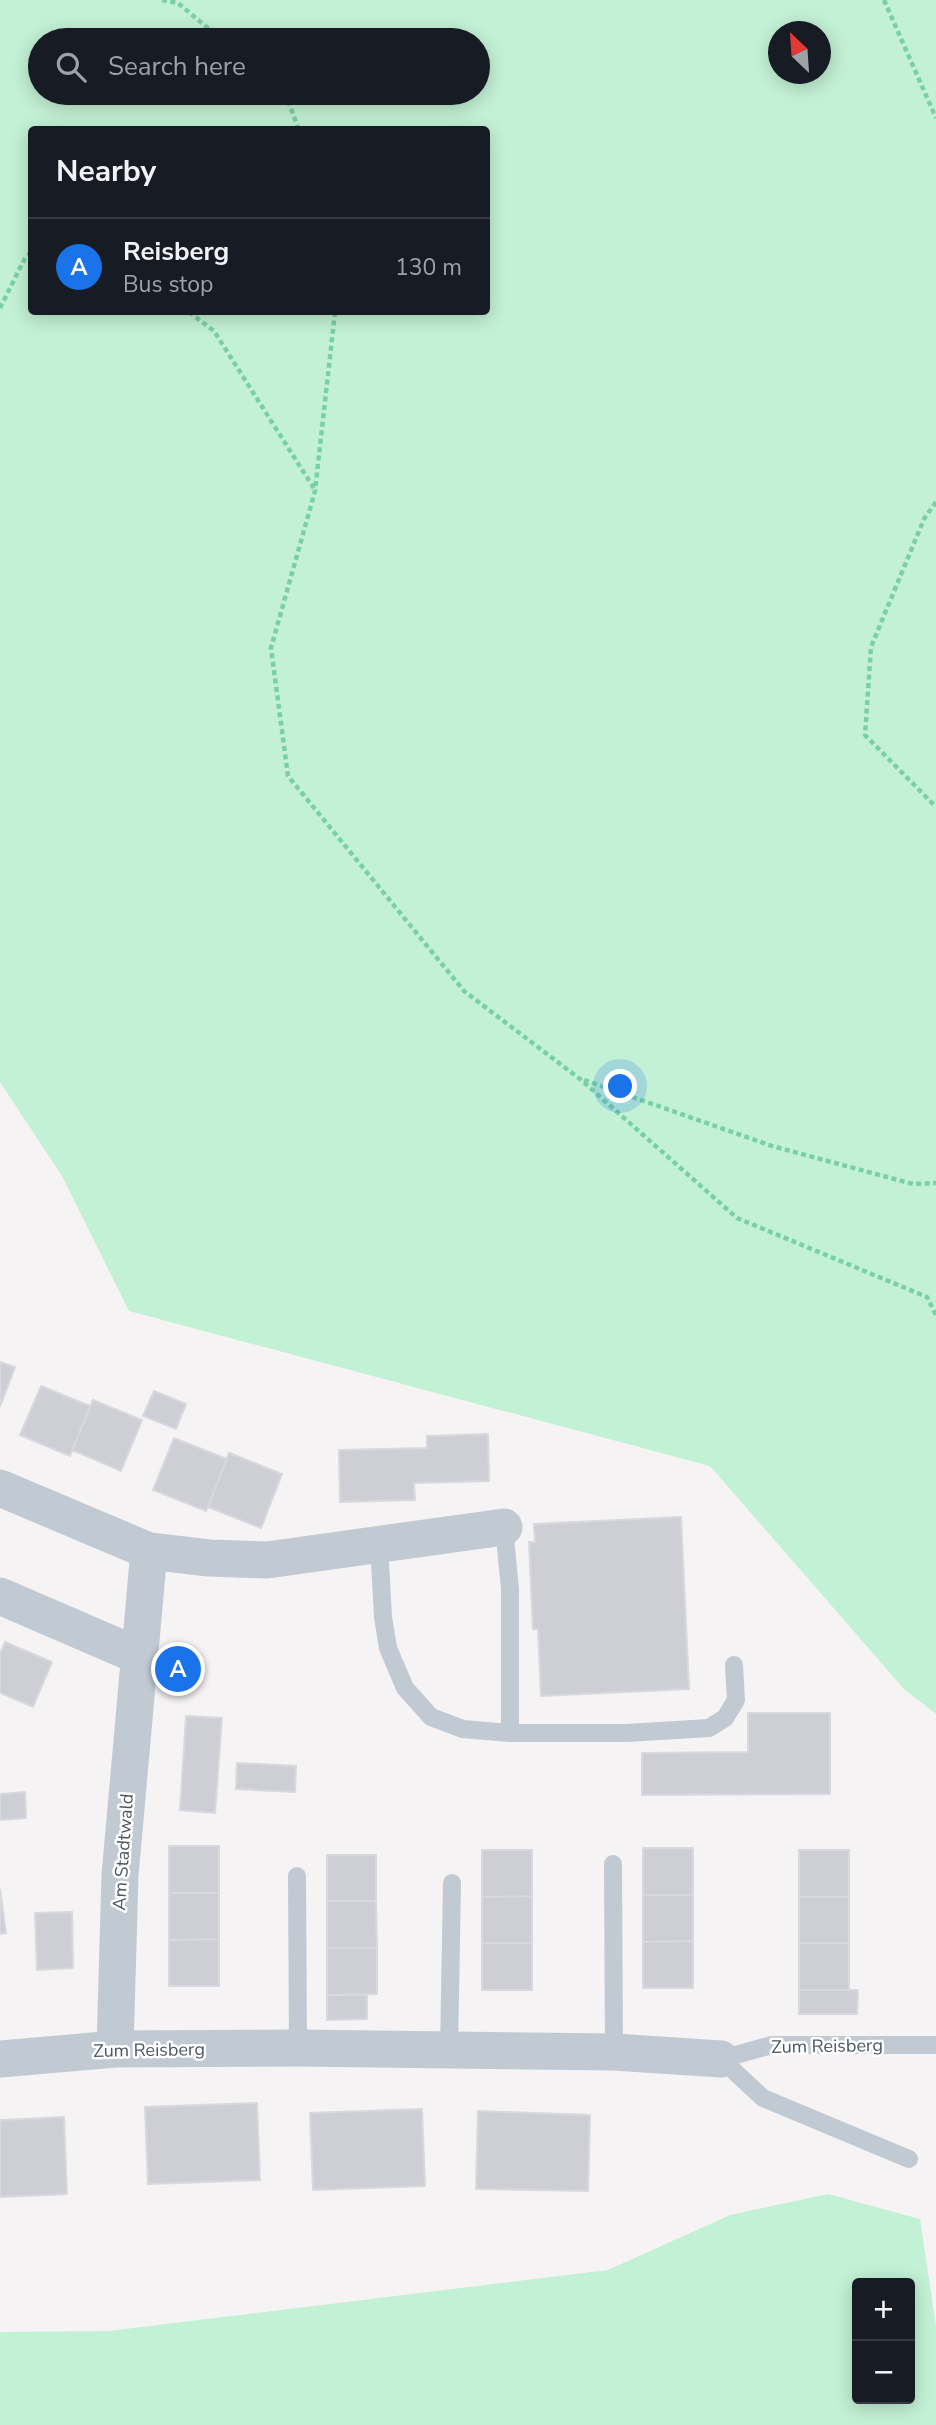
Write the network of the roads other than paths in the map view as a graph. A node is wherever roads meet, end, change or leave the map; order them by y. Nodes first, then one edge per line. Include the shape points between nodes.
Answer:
1 (0, 1488) edge
2 (504, 1527) joint
3 (379, 1544) junction
4 (149, 1551) junction
5 (0, 1596) edge
6 (139, 1656) junction
7 (734, 1665) dead end
8 (510, 1733) junction
9 (613, 1864) dead end
10 (297, 1876) dead end
11 (452, 1883) dead end
12 (935, 2045) edge
13 (298, 2048) junction
14 (114, 2049) junction
15 (449, 2050) junction
16 (614, 2052) junction
17 (0, 2059) edge
18 (721, 2059) junction
19 (909, 2158) dead end

1 - 4 street
2 - 3 street
2 - 8 lane via 510,1589
3 - 4 street via 267,1559
3 - 8 lane via 388,1648 405,1688 431,1717 463,1730
4 - 6 street, Am Stadtwald
5 - 6 street
6 - 14 street, Am Stadtwald via 120,1875
7 - 8 lane via 736,1700 725,1718 709,1728
9 - 16 lane
10 - 13 lane
11 - 15 lane
12 - 18 lane, Zum Reisberg via 772,2045
13 - 14 street, Zum Reisberg
13 - 15 street, Zum Reisberg
14 - 17 street, Zum Reisberg
15 - 16 street, Zum Reisberg
16 - 18 street, Zum Reisberg
18 - 19 lane via 763,2098

